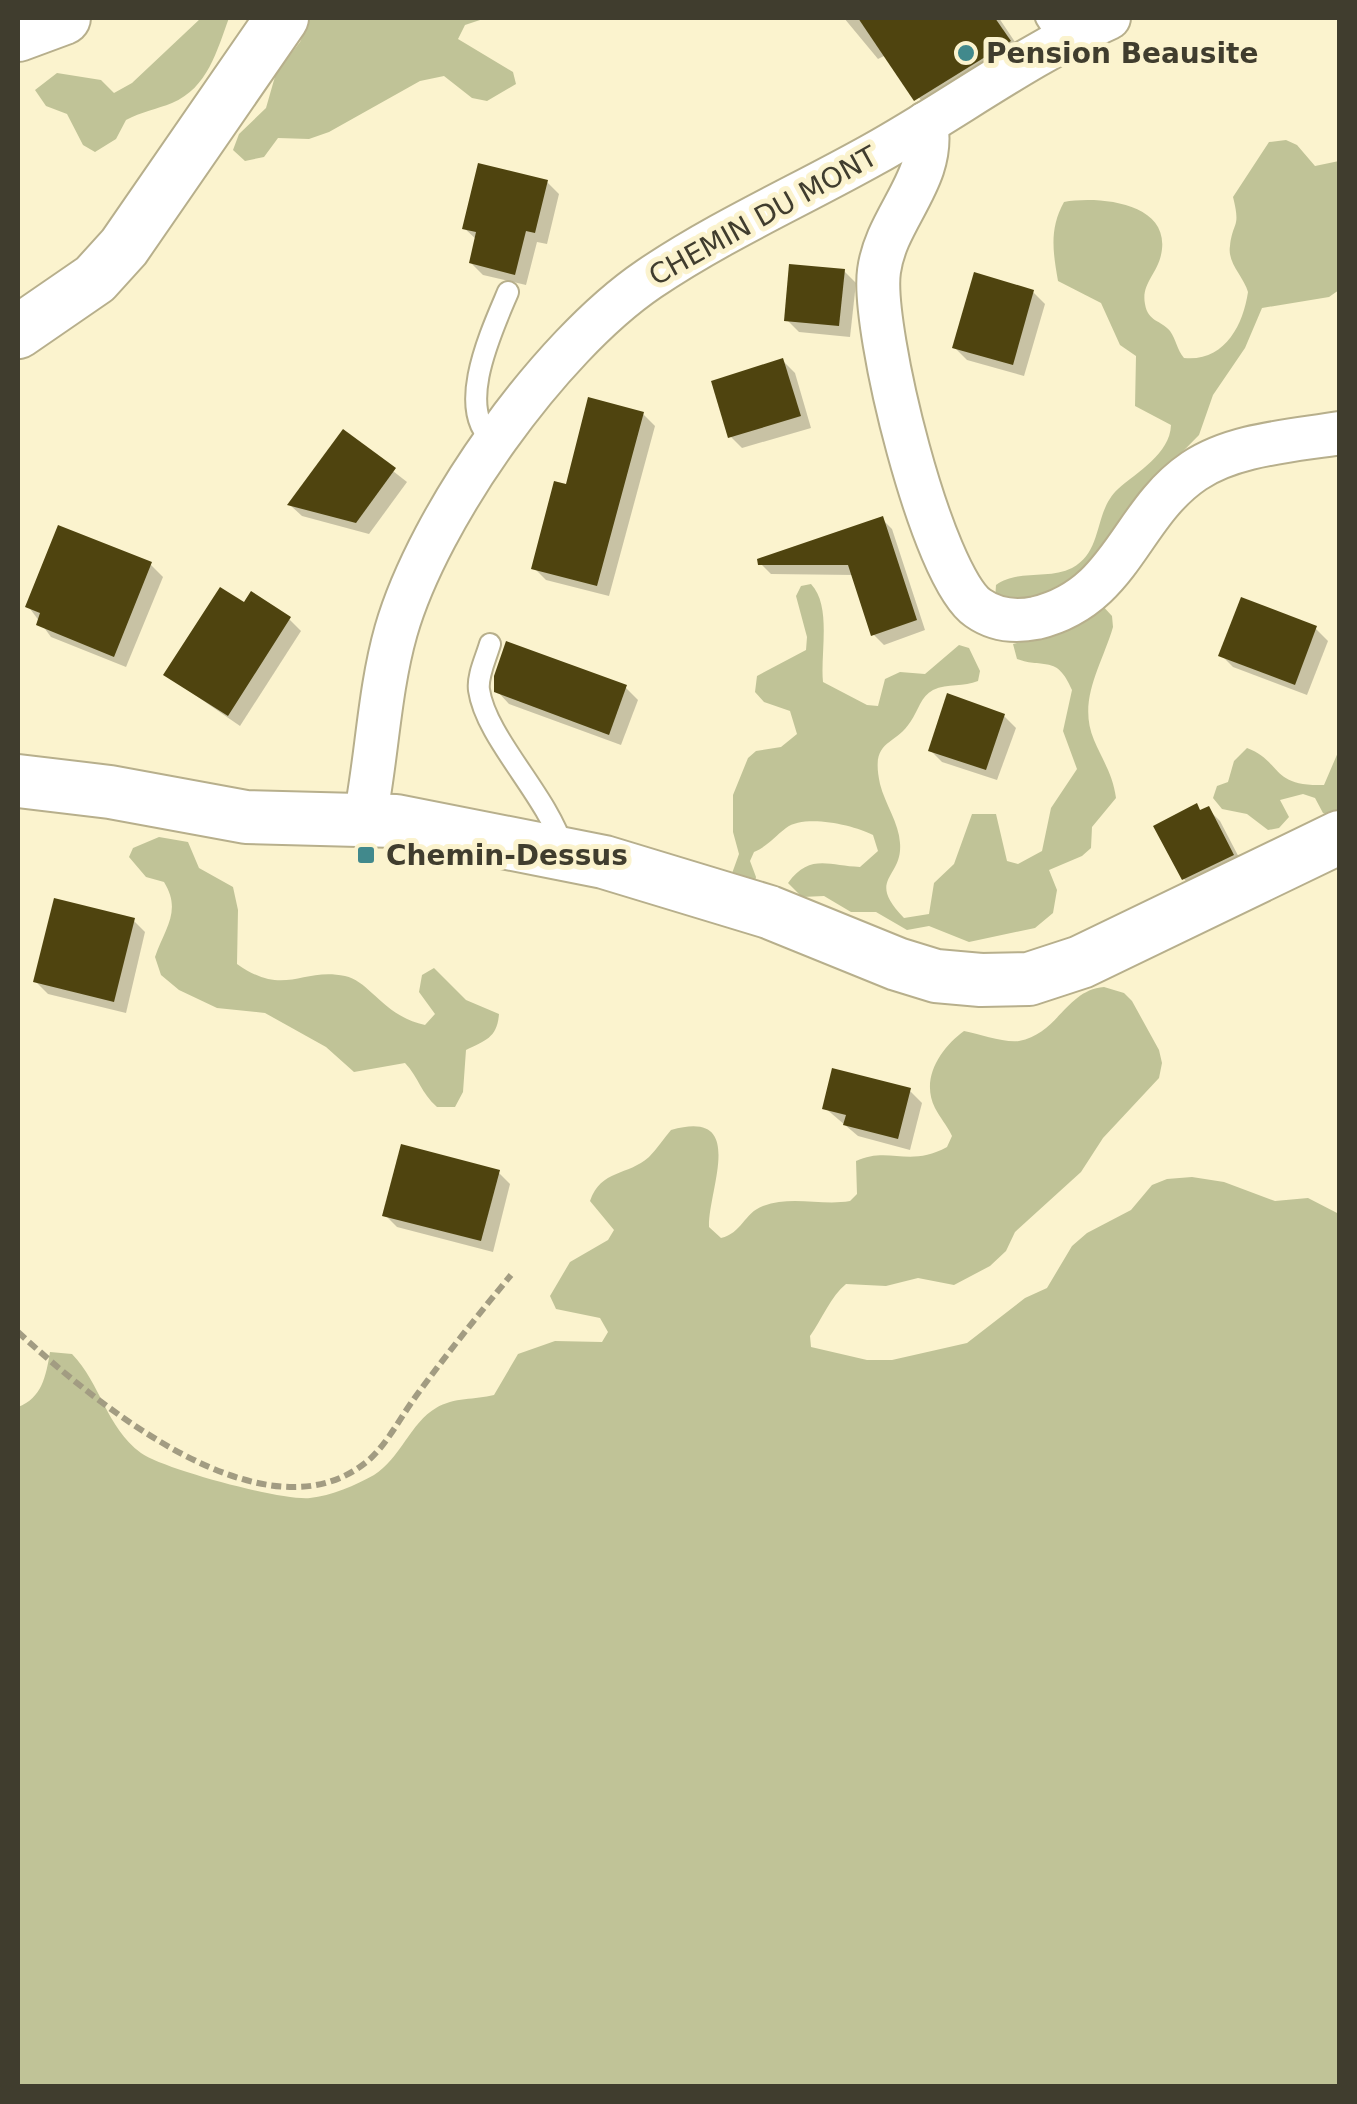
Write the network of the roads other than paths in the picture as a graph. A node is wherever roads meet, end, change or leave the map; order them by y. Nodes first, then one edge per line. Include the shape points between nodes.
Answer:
1 (64, 18) edge
2 (282, 18) edge
3 (1109, 18) edge
4 (1053, 29) edge
5 (18, 35) edge
6 (926, 123) junction
7 (508, 292) dead end
8 (18, 332) edge
9 (1340, 433) edge
10 (496, 443) junction
11 (490, 644) dead end
12 (32, 790) edge
13 (365, 818) junction
14 (1340, 836) edge
15 (566, 854) junction

1 - 5 street
2 - 8 street via 124,247 95,278
3 - 4 street, CHEMIN DU MONT
4 - 6 street, CHEMIN DU MONT
6 - 9 street via 929,156 884,250 879,302 924,500 952,575 976,608 1024,620 1071,604 1109,576 1156,508 1191,473 1250,449
6 - 10 street, CHEMIN DU MONT via 648,280 574,346
7 - 10 lane via 479,374 478,420
10 - 13 street, CHEMIN DU MONT via 444,524 401,618
11 - 15 lane via 478,690
12 - 13 street via 246,817
13 - 15 street
14 - 15 street via 1124,945 1045,976 997,981 917,970 707,891

